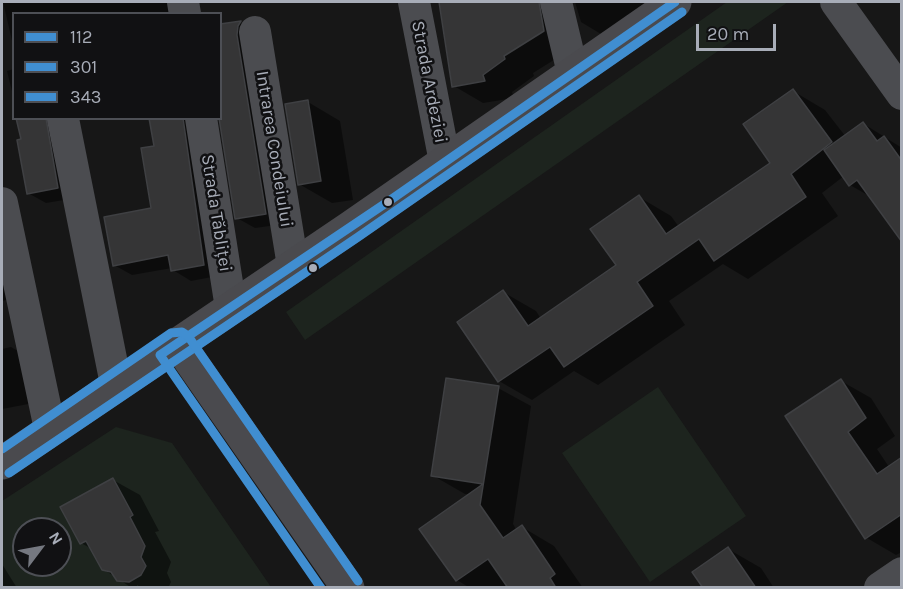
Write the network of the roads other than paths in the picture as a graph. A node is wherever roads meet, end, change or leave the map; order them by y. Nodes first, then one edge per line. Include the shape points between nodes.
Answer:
1 (414, 2) edge
2 (556, 2) edge
3 (675, 2) edge
4 (836, 2) edge
5 (255, 32) dead end
6 (573, 73) junction
7 (902, 94) edge
8 (63, 120) edge
9 (201, 120) edge
10 (445, 162) junction
11 (2, 203) edge
12 (293, 266) junction
13 (231, 308) junction
14 (169, 349) junction
15 (116, 384) junction
16 (50, 429) junction
17 (2, 463) edge
18 (902, 573) edge
19 (321, 588) edge
20 (348, 588) edge
21 (880, 588) edge

1 - 10 street, Strada Ardeziei
2 - 6 street
3 - 6 main road
4 - 7 street
5 - 12 street, Intrarea Condeiului
6 - 10 main road
8 - 15 street
9 - 13 street, Strada Tăbliței
10 - 12 main road
11 - 16 street
12 - 13 main road
13 - 14 main road
14 - 15 main road
14 - 19 main road
14 - 20 main road
15 - 16 main road
16 - 17 main road
18 - 21 street

